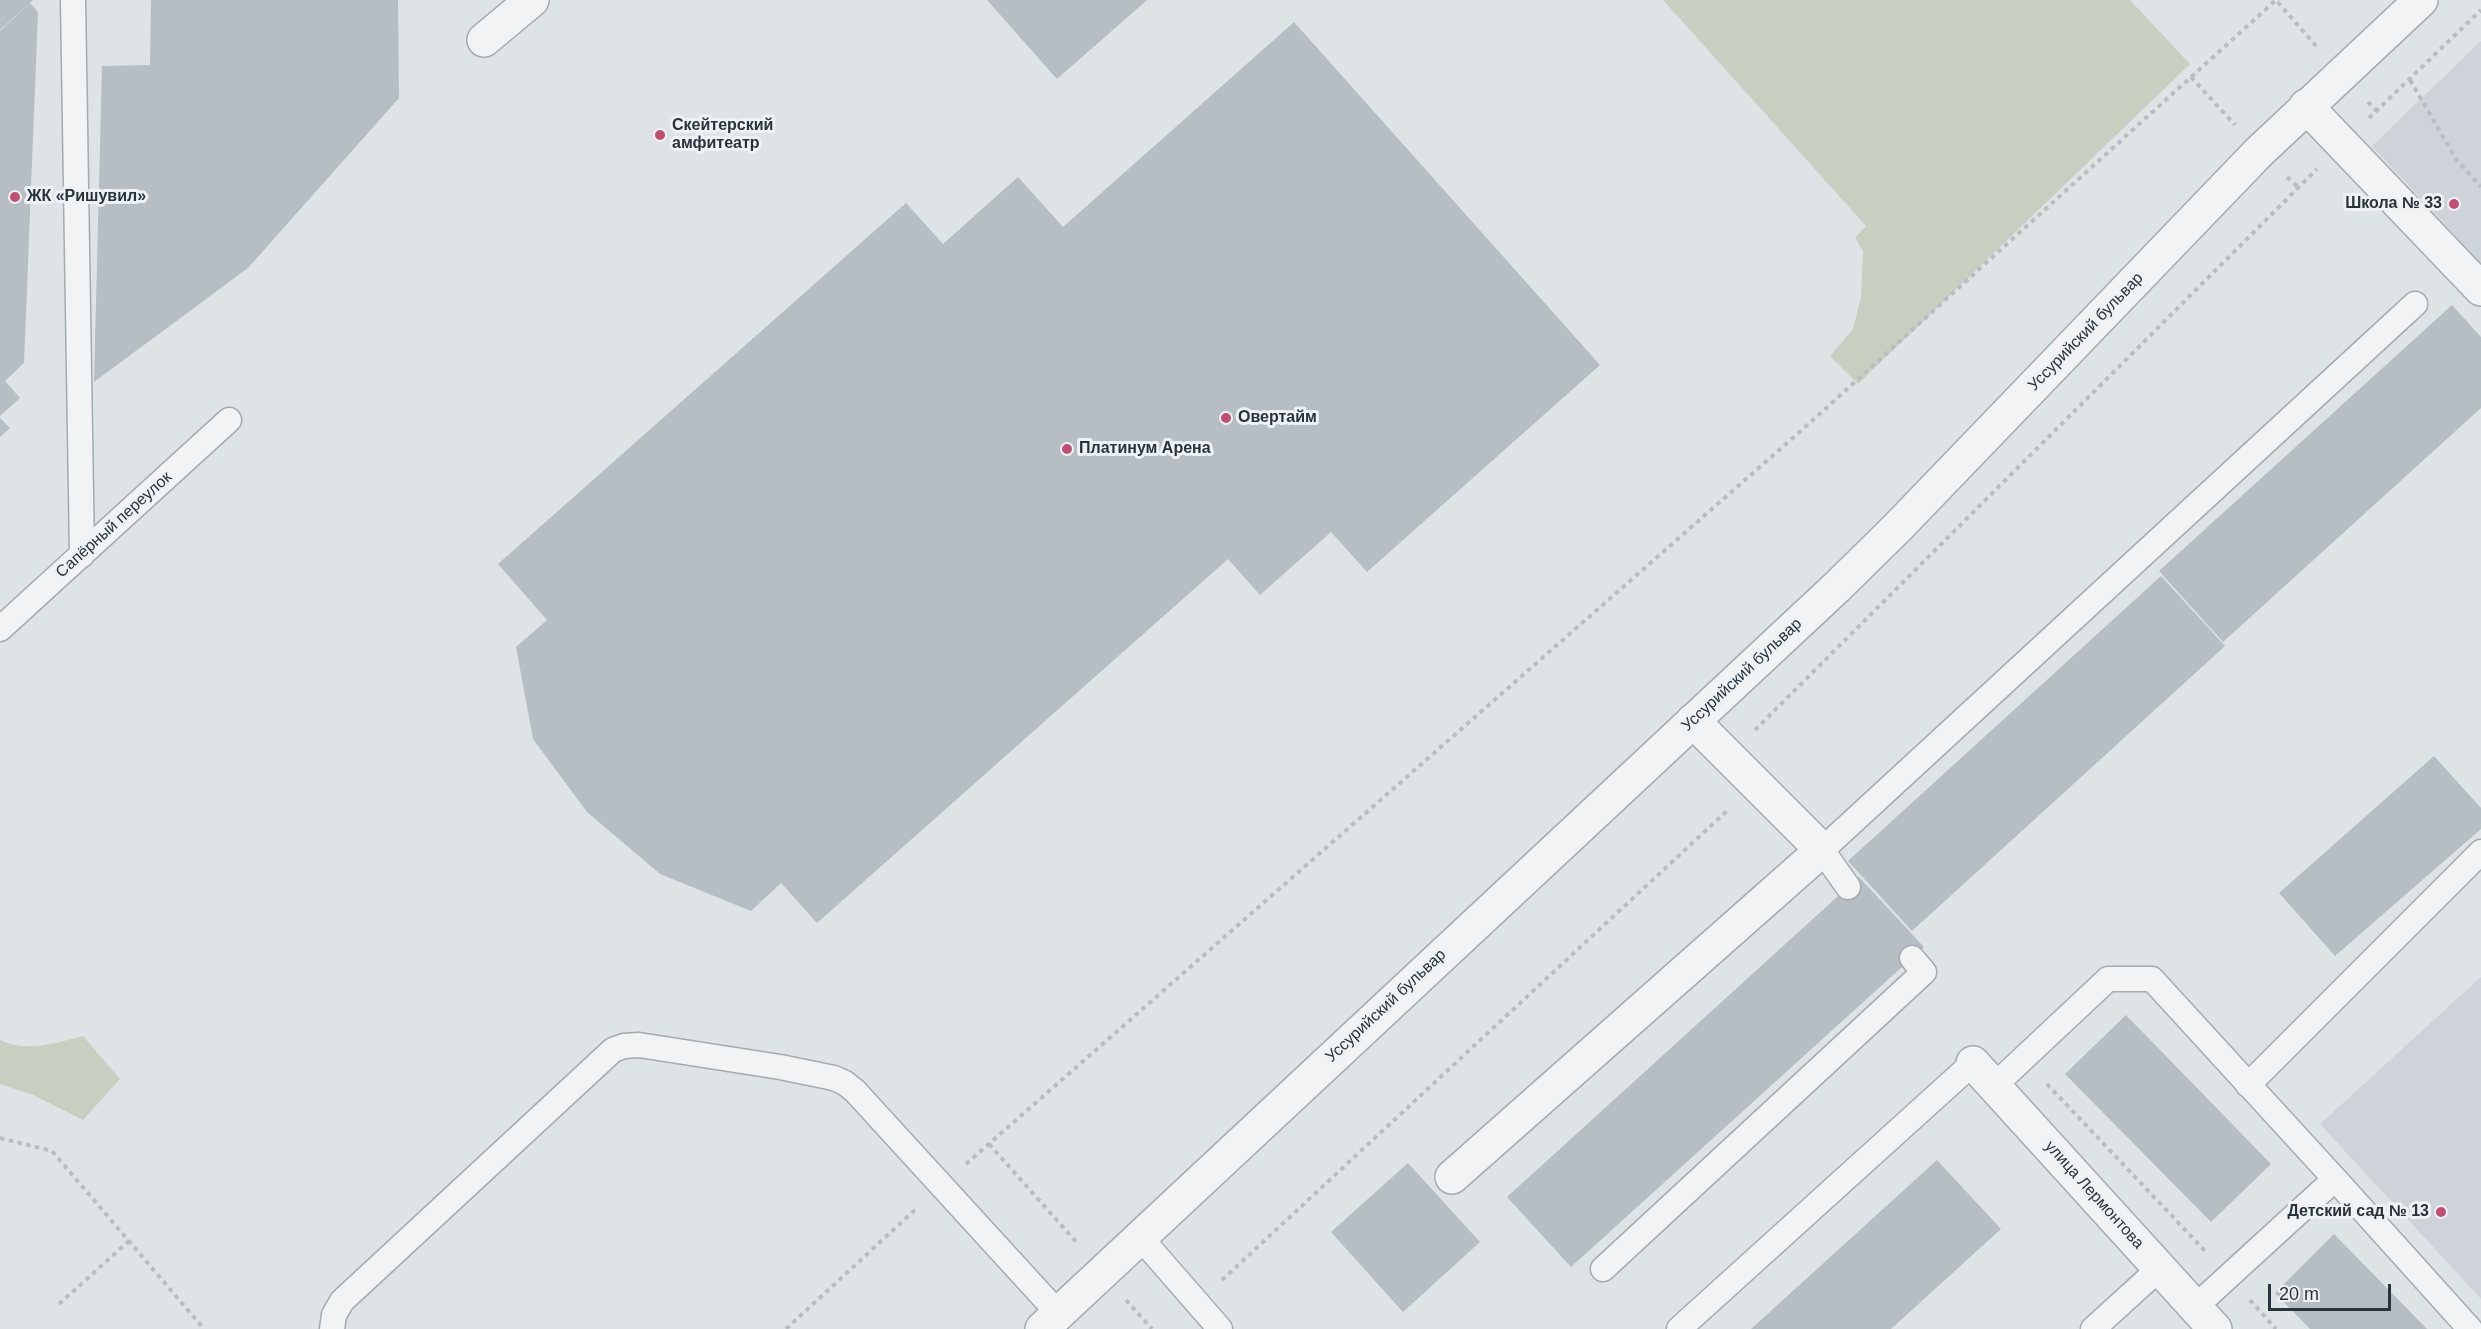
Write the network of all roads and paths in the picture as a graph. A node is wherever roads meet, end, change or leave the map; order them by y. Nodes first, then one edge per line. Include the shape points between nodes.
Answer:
1 (73, 0) edge
2 (532, 0) edge
3 (2276, 0) edge
4 (2421, 0) edge
5 (2481, 10) edge
6 (484, 40) dead end
7 (2410, 80) junction
8 (2306, 106) junction
9 (2343, 144) junction
10 (2481, 187) edge
11 (2481, 289) edge
12 (2415, 304) dead end
13 (229, 420) dead end
14 (82, 555) junction
15 (0, 629) edge
16 (1693, 722) junction
17 (1728, 756) junction
18 (1755, 784) junction
19 (1822, 850) junction
20 (2481, 852) edge
21 (1848, 887) dead end
22 (1912, 958) dead end
23 (2024, 1059) junction
24 (1984, 1074) junction
25 (2248, 1084) junction
26 (0, 1138) edge
27 (989, 1144) junction
28 (1452, 1177) dead end
29 (2335, 1179) junction
30 (942, 1185) junction
31 (1139, 1236) junction
32 (129, 1241) junction
33 (2160, 1268) junction
34 (1603, 1269) dead end
35 (1102, 1272) junction
36 (2229, 1276) junction
37 (1197, 1303) junction
38 (59, 1304) dead end
39 (2205, 1318) edge
40 (1050, 1321) edge
41 (204, 1329) edge
42 (332, 1329) edge
43 (786, 1329) edge
44 (1152, 1329) edge
45 (1220, 1329) edge
46 (1679, 1329) edge
47 (2093, 1329) edge
48 (2276, 1329) edge
49 (2469, 1329) edge

1 - 14 lane
2 - 6 street
3 - 27 path via 1803,429
4 - 8 street, Уссурийский бульвар
5 - 7 path
7 - 9 path
7 - 10 path via 2456,159
8 - 9 street
8 - 16 street, Уссурийский бульвар via 1898,528
9 - 11 street
9 - 17 path
12 - 19 lane
13 - 14 lane, Сапёрный переулок
14 - 15 lane, Сапёрный переулок
16 - 17 street
16 - 31 street, Уссурийский бульвар
17 - 18 street
18 - 19 street
18 - 37 path
19 - 21 lane
19 - 28 street
20 - 25 lane
22 - 34 lane via 1924,972
23 - 24 lane
23 - 25 lane via 2109,980 2152,980
23 - 36 path
24 - 33 street, улица Лермонтова
24 - 46 lane
25 - 29 lane
26 - 32 path via 52,1151
27 - 30 path
27 - 35 path
29 - 36 lane
29 - 49 lane
30 - 40 lane
30 - 42 lane via 855,1091 834,1078 639,1045 624,1046 613,1050 342,1301
30 - 43 path
31 - 35 street, Уссурийский бульвар
31 - 37 lane
32 - 38 path
32 - 41 path
33 - 39 street, улица Лермонтова
33 - 47 lane
35 - 40 street, Уссурийский бульвар
35 - 44 path
36 - 39 lane
36 - 48 path
37 - 45 lane

